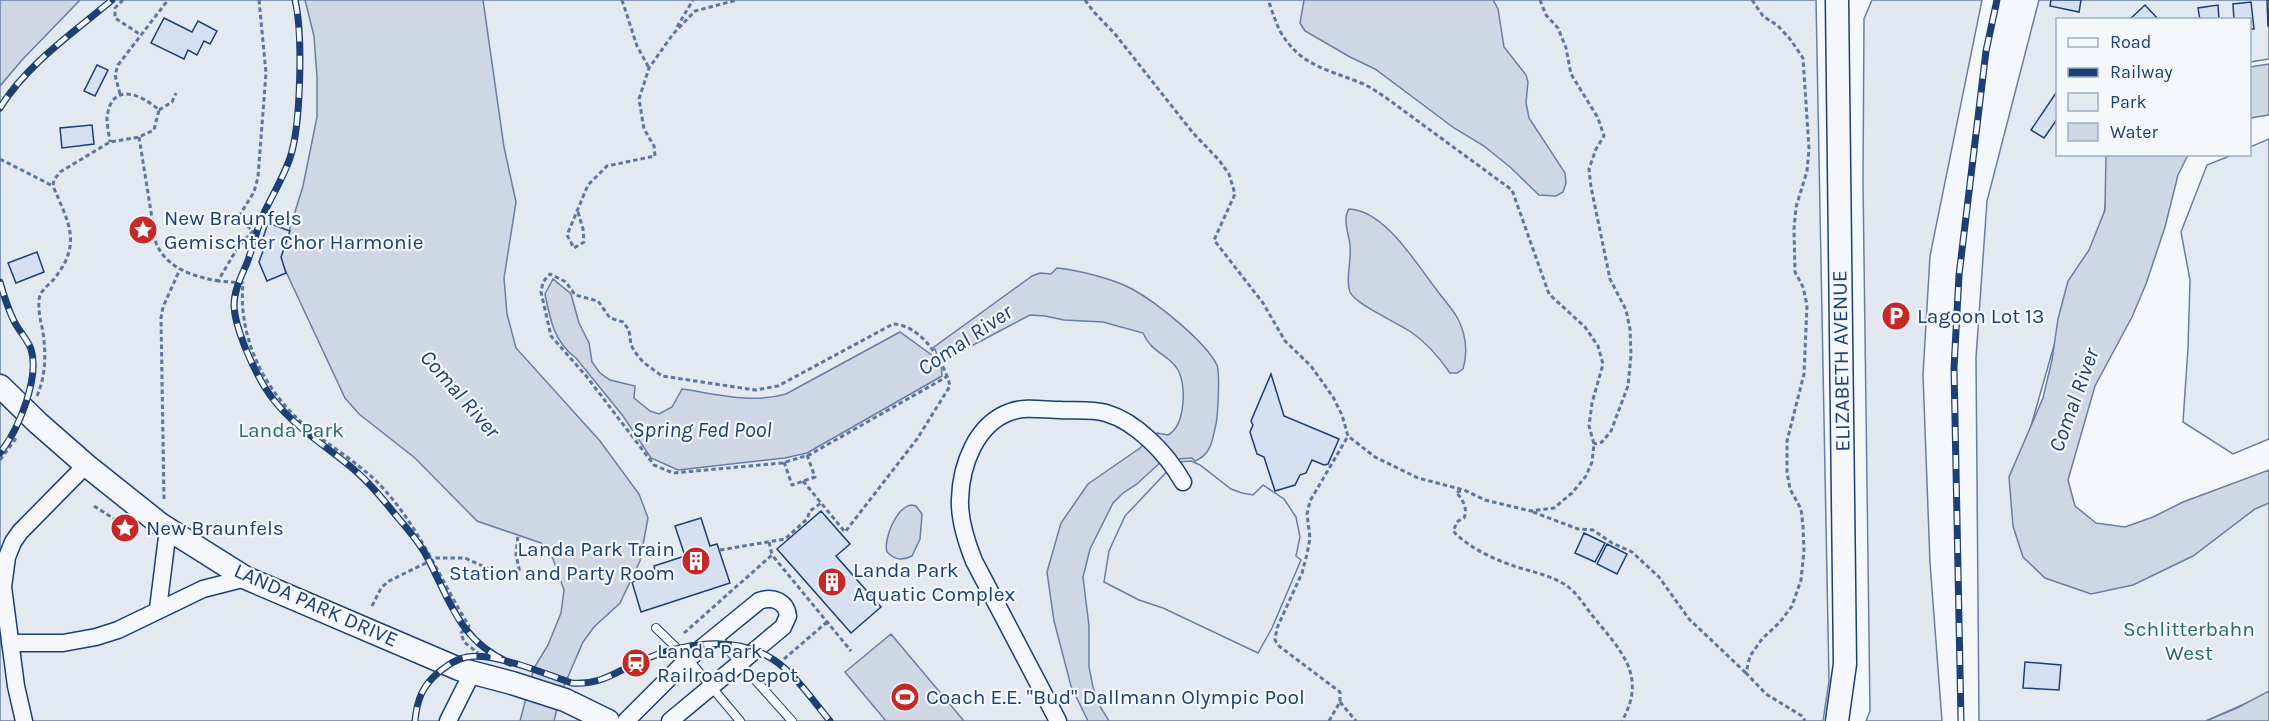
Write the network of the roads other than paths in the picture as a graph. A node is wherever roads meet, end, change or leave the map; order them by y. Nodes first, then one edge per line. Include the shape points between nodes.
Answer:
1 (1837, 0) edge
2 (0, 386) edge
3 (86, 465) junction
4 (1183, 482) dead end
5 (168, 529) junction
6 (246, 578) junction
7 (158, 609) junction
8 (656, 628) dead end
9 (716, 636) junction
10 (10, 643) junction
11 (688, 659) junction
12 (742, 663) junction
13 (476, 664) junction
14 (713, 688) junction
15 (673, 720) edge
16 (24, 721) edge
17 (448, 721) edge
18 (608, 721) edge
19 (626, 721) edge
20 (740, 721) edge
21 (792, 721) edge
22 (1058, 721) edge
23 (1837, 721) edge

1 - 23 street, ELIZABETH AVENUE via 1845,664
2 - 3 street, LANDA PARK DRIVE
3 - 5 street, LANDA PARK DRIVE
3 - 10 street via 13,542 3,587
4 - 22 street via 1143,435 1104,413 1013,411 988,426 972,450 960,498 966,542
5 - 6 street, LANDA PARK DRIVE
5 - 7 street
6 - 7 street via 203,589
6 - 13 street, LANDA PARK DRIVE
7 - 10 street via 96,637 63,643
8 - 11 lane
9 - 11 street
9 - 12 lane
9 - 12 street via 759,601 775,599 783,604 788,616 783,627
10 - 16 street
11 - 14 lane
11 - 19 street
12 - 14 street
12 - 21 lane
13 - 17 street
13 - 18 street, LANDA PARK DRIVE via 512,683 565,700
14 - 15 street
14 - 20 lane

